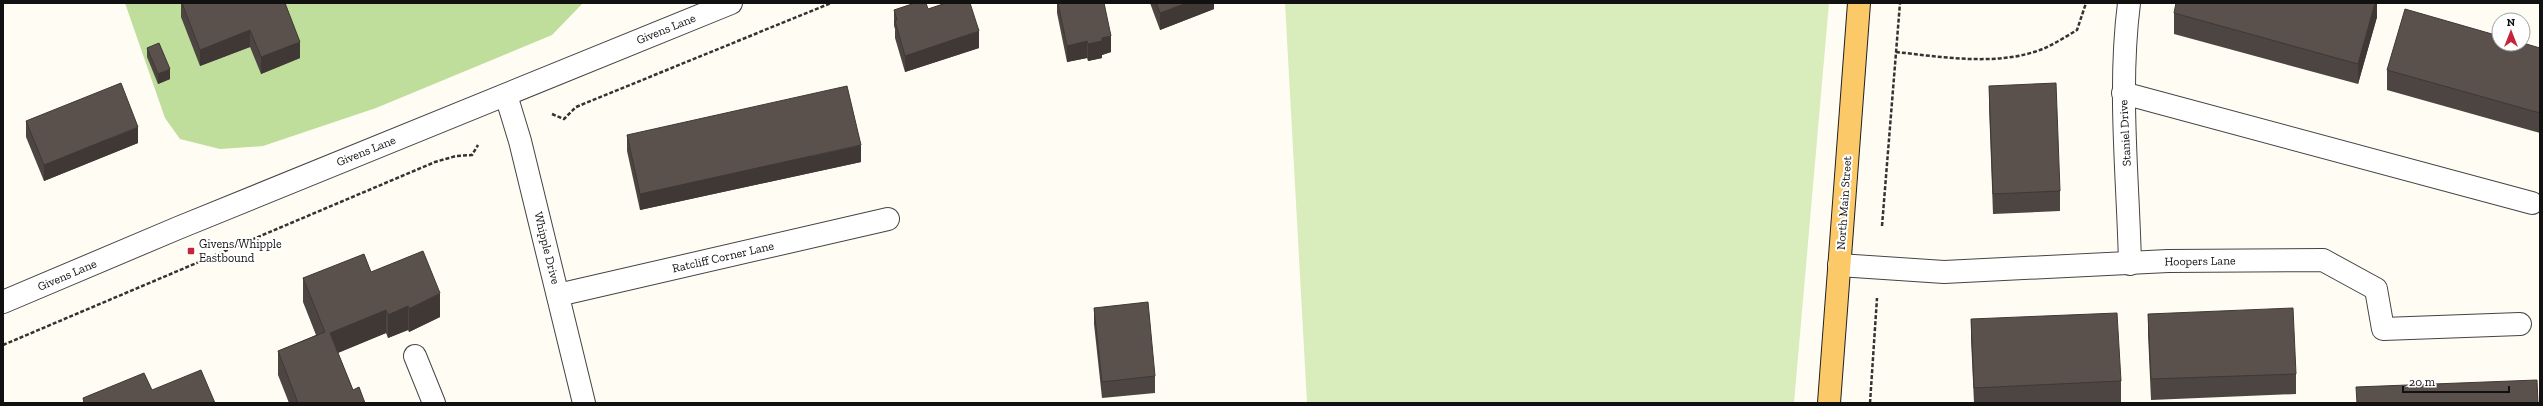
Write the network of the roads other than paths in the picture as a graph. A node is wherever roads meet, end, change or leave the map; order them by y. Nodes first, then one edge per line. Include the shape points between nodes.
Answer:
1 (731, 3) edge
2 (1859, 3) edge
3 (2129, 3) edge
4 (2123, 93) junction
5 (506, 95) junction
6 (2532, 203) dead end
7 (888, 219) dead end
8 (2130, 264) junction
9 (1839, 265) junction
10 (558, 295) junction
11 (3, 302) edge
12 (2520, 324) dead end
13 (415, 356) dead end
14 (434, 403) edge
15 (584, 403) edge
16 (1829, 403) edge

1 - 5 street, Givens Lane
2 - 9 main road, North Main Street
3 - 4 street, Staniel Drive via 2124,40
4 - 6 street
4 - 8 street, Staniel Drive
5 - 10 street, Whipple Drive
5 - 11 street, Givens Lane
7 - 10 street, Ratcliff Corner Lane
8 - 9 street, Hoopers Lane via 1944,272
8 - 12 street, Hoopers Lane via 2323,260 2376,290 2383,329
9 - 16 main road, North Main Street
10 - 15 street, Whipple Drive
13 - 14 street

